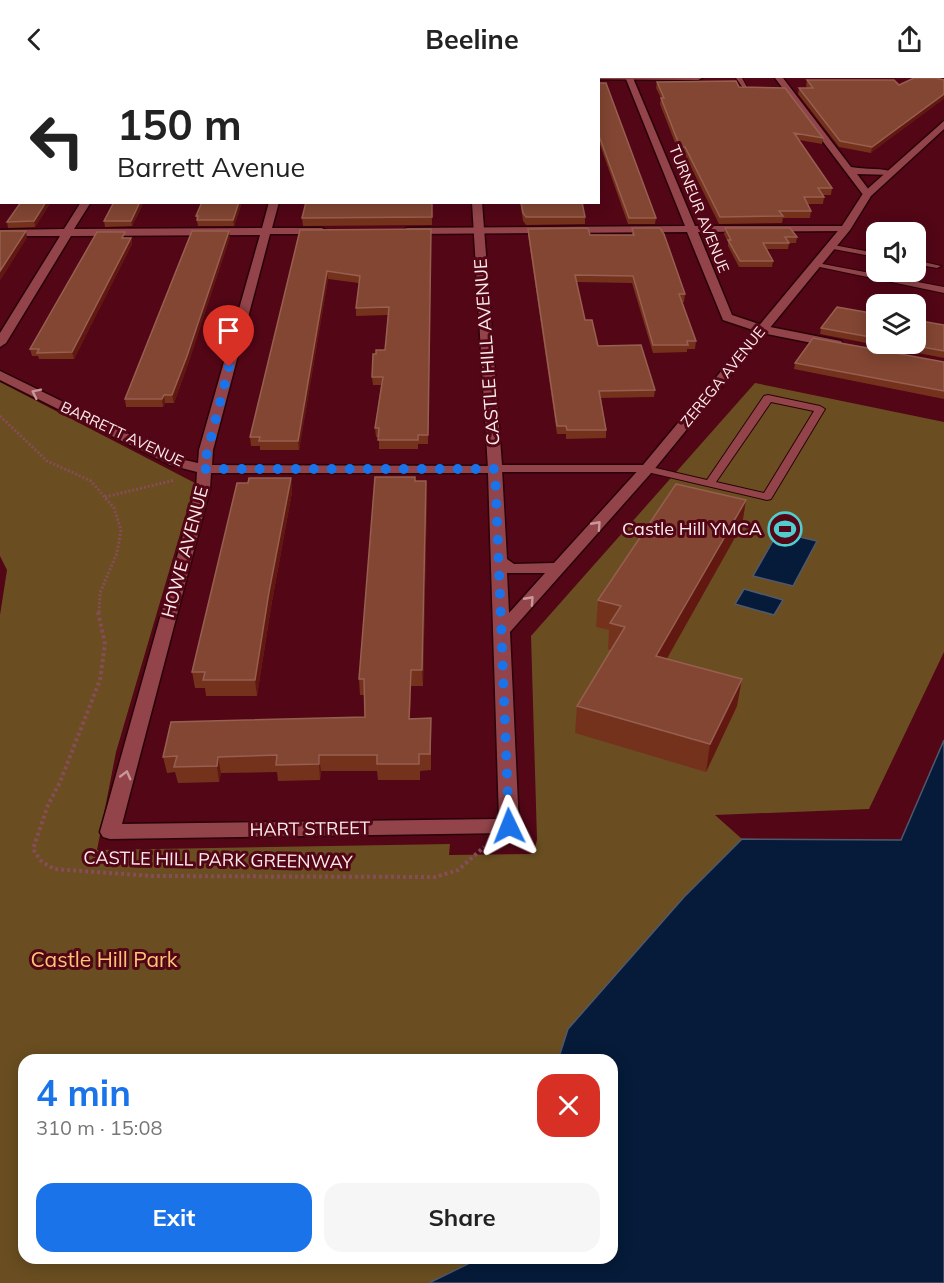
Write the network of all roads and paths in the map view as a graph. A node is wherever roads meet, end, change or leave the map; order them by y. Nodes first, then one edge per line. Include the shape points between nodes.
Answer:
1 (698, 78) edge
2 (739, 78) edge
3 (778, 78) edge
4 (600, 79) edge
5 (630, 79) edge
6 (747, 90) edge
7 (944, 123) edge
8 (848, 169) junction
9 (890, 173) junction
10 (867, 194) junction
11 (85, 204) edge
12 (273, 204) edge
13 (477, 204) edge
14 (846, 228) junction
15 (690, 229) junction
16 (479, 230) junction
17 (265, 231) junction
18 (332, 231) edge
19 (390, 231) edge
20 (0, 233) edge
21 (67, 233) junction
22 (831, 246) junction
23 (866, 253) edge
24 (815, 264) junction
25 (926, 264) edge
26 (937, 266) dead end
27 (944, 290) edge
28 (762, 329) junction
29 (0, 343) edge
30 (855, 347) edge
31 (0, 375) edge
32 (0, 416) edge
33 (203, 469) junction
34 (495, 469) junction
35 (647, 469) junction
36 (182, 478) dead end
37 (709, 484) junction
38 (105, 497) junction
39 (499, 560) junction
40 (558, 568) junction
41 (501, 632) junction
42 (509, 826) joint
43 (110, 832) joint
44 (482, 850) dead end

1 - 5 street
2 - 6 lane
3 - 8 street
4 - 5 street
5 - 15 street, TURNEUR AVENUE
7 - 9 street, ZEREGA AVENUE
8 - 9 street
8 - 10 street
9 - 10 street, ZEREGA AVENUE
10 - 14 street, ZEREGA AVENUE
11 - 21 street
12 - 17 street, HOWE AVENUE
13 - 16 street, CASTLE HILL AVENUE
14 - 15 street
14 - 22 street, ZEREGA AVENUE
15 - 16 street
15 - 28 street, TURNEUR AVENUE via 728,317
16 - 19 street
16 - 34 street, CASTLE HILL AVENUE
17 - 18 street
17 - 21 street
17 - 33 street, HOWE AVENUE
20 - 21 street
21 - 29 street
22 - 23 lane
22 - 24 street, ZEREGA AVENUE
24 - 27 lane
24 - 28 street, ZEREGA AVENUE
25 - 26 lane
28 - 30 street, TURNEUR AVENUE
28 - 35 street, ZEREGA AVENUE
33 -> 31 street, BARRETT AVENUE via 175,462
32 - 38 path, CASTLE HILL PARK GREENWAY via 35,452 91,481
33 - 34 street, BARRETT AVENUE
43 -> 33 street, HOWE AVENUE via 203,489
34 - 35 street, BARRETT AVENUE
34 - 39 street, CASTLE HILL AVENUE
35 - 37 lane
40 -> 35 street, ZEREGA AVENUE
36 - 38 path
37 - 37 lane via 766,497 820,409 768,398
38 - 44 path, CASTLE HILL PARK GREENWAY via 114,507 121,530 117,553 100,593 98,610 105,644 100,680 33,849 41,861 54,869 152,876 435,877 458,870
39 - 40 street via 501,566 512,569
39 - 41 street, CASTLE HILL AVENUE
41 -> 40 street, ZEREGA AVENUE
41 - 42 street, CASTLE HILL AVENUE
42 - 43 street, HART STREET

